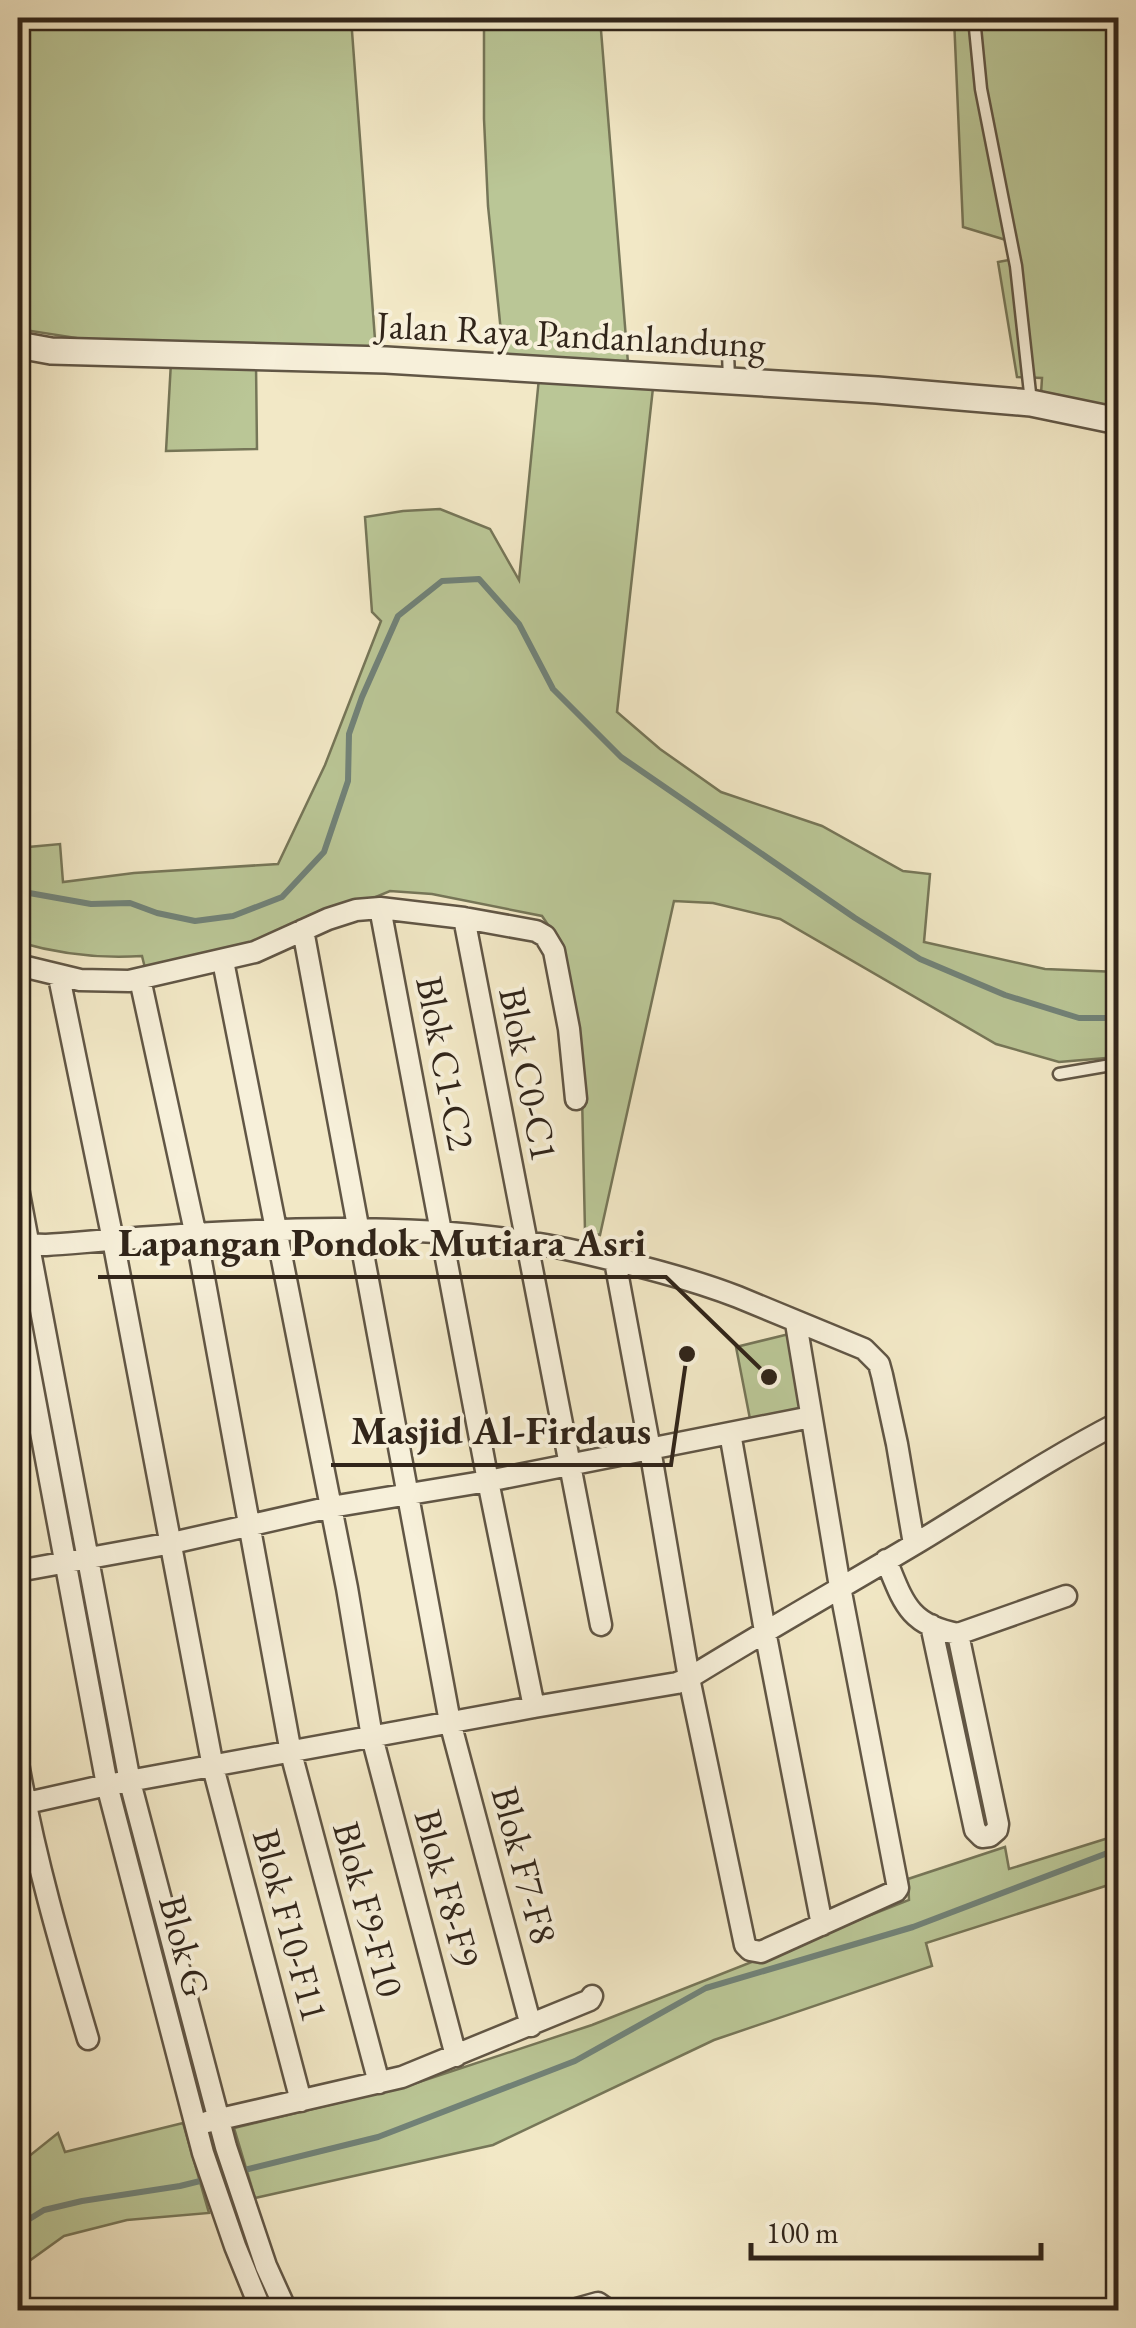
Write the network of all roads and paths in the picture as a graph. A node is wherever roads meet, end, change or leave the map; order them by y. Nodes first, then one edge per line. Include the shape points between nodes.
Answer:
1 (974, 18) edge
2 (18, 345) edge
3 (728, 351) dead end
4 (729, 382) junction
5 (1031, 403) junction
6 (1118, 421) edge
7 (380, 908) junction
8 (464, 918) junction
9 (303, 930) junction
10 (223, 961) junction
11 (18, 965) edge
12 (59, 977) junction
13 (140, 979) junction
14 (1118, 1066) edge
15 (1059, 1074) dead end
16 (576, 1099) dead end
17 (18, 1188) edge
18 (358, 1229) junction
19 (277, 1231) junction
20 (442, 1232) junction
21 (196, 1236) junction
22 (113, 1240) junction
23 (527, 1242) junction
24 (23, 1245) edge
25 (615, 1261) junction
26 (18, 1308) edge
27 (796, 1322) junction
28 (811, 1416) junction
29 (1118, 1423) edge
30 (730, 1433) junction
31 (650, 1448) junction
32 (569, 1465) junction
33 (488, 1480) junction
34 (408, 1492) junction
35 (330, 1506) junction
36 (250, 1525) junction
37 (172, 1542) junction
38 (914, 1544) junction
39 (88, 1558) junction
40 (886, 1560) junction
41 (65, 1562) junction
42 (18, 1571) edge
43 (840, 1587) junction
44 (1066, 1596) dead end
45 (601, 1625) dead end
46 (932, 1625) junction
47 (765, 1631) junction
48 (958, 1634) junction
49 (689, 1678) junction
50 (534, 1707) junction
51 (450, 1722) junction
52 (372, 1736) junction
53 (291, 1753) junction
54 (18, 1763) edge
55 (213, 1766) junction
56 (130, 1782) junction
57 (107, 1785) junction
58 (21, 1804) edge
59 (822, 1925) junction
60 (592, 1996) dead end
61 (532, 2026) junction
62 (88, 2038) dead end
63 (456, 2056) junction
64 (379, 2083) junction
65 (301, 2101) junction
66 (220, 2120) junction
67 (196, 2125) junction
68 (262, 2310) edge
69 (286, 2310) edge
70 (573, 2310) edge
71 (608, 2310) edge

1 - 5 lane via 1016,266
2 - 4 street, Jalan Raya Pandanlandung
3 - 4 lane
4 - 5 street, Jalan Raya Pandanlandung
5 - 6 street, Jalan Raya Pandanlandung
7 - 8 street
7 - 9 street
7 - 20 street, Blok C1-C2
8 - 16 street via 536,931 551,944
8 - 23 street, Blok C0-C1
9 - 10 street
9 - 18 street, Blok F7-F8
10 - 13 street
10 - 19 street, Blok F8-F9
11 - 12 street
12 - 13 street
12 - 22 street, Blok F10-F11
13 - 21 street, Blok F9-F10
14 - 15 lane
17 - 24 street
18 - 19 street
18 - 20 street
18 - 34 street, Blok F7-F8
19 - 21 street
19 - 35 street, Blok F8-F9
20 - 23 street
20 - 33 street, Blok C1-C2
21 - 22 street
21 - 36 street, Blok F9-F10
22 - 24 street
22 - 37 street, Blok F10-F11
23 - 25 street
23 - 32 street, Blok C0-C1
24 - 39 street
25 - 27 street via 700,1284
25 - 31 street
26 - 41 street, Blok G
27 - 28 street
27 - 38 street via 864,1349 879,1364
28 - 30 street
28 - 43 street
29 - 38 street
30 - 31 street
30 - 47 street
31 - 32 street
31 - 49 street
32 - 33 street
32 - 45 street, Blok C0-C1
33 - 34 street
33 - 50 street, Blok C1-C2
34 - 35 street
34 - 51 street, Blok F7-F8
35 - 36 street
35 - 52 street, Blok F8-F9
36 - 37 street
36 - 53 street, Blok F9-F10
37 - 39 street
37 - 55 street, Blok F10-F11
38 - 40 street
39 - 41 street
39 - 56 street
40 - 43 street
40 - 46 street via 904,1605
41 - 42 street
41 - 57 street, Blok G
43 - 47 street
43 - 59 street via 898,1888
44 - 48 street
46 - 48 street
46 - 48 street via 975,1830 990,1836 998,1824
47 - 49 street
47 - 59 street
49 - 50 street
49 - 59 street via 745,1945 761,1952
50 - 51 street
51 - 52 street
51 - 61 street, Blok F7-F8
52 - 53 street
52 - 63 street, Blok F8-F9
53 - 55 street
53 - 64 street, Blok F9-F10
54 - 58 street
55 - 56 street
55 - 65 street, Blok F10-F11
56 - 57 street
56 - 66 street
57 - 58 street
57 - 67 street, Blok G
58 - 62 street
60 - 61 street
61 - 63 street
63 - 64 street
64 - 65 street
65 - 66 street
66 - 67 street
66 - 69 street
67 - 68 street, Blok G
70 - 71 street via 592,2303

